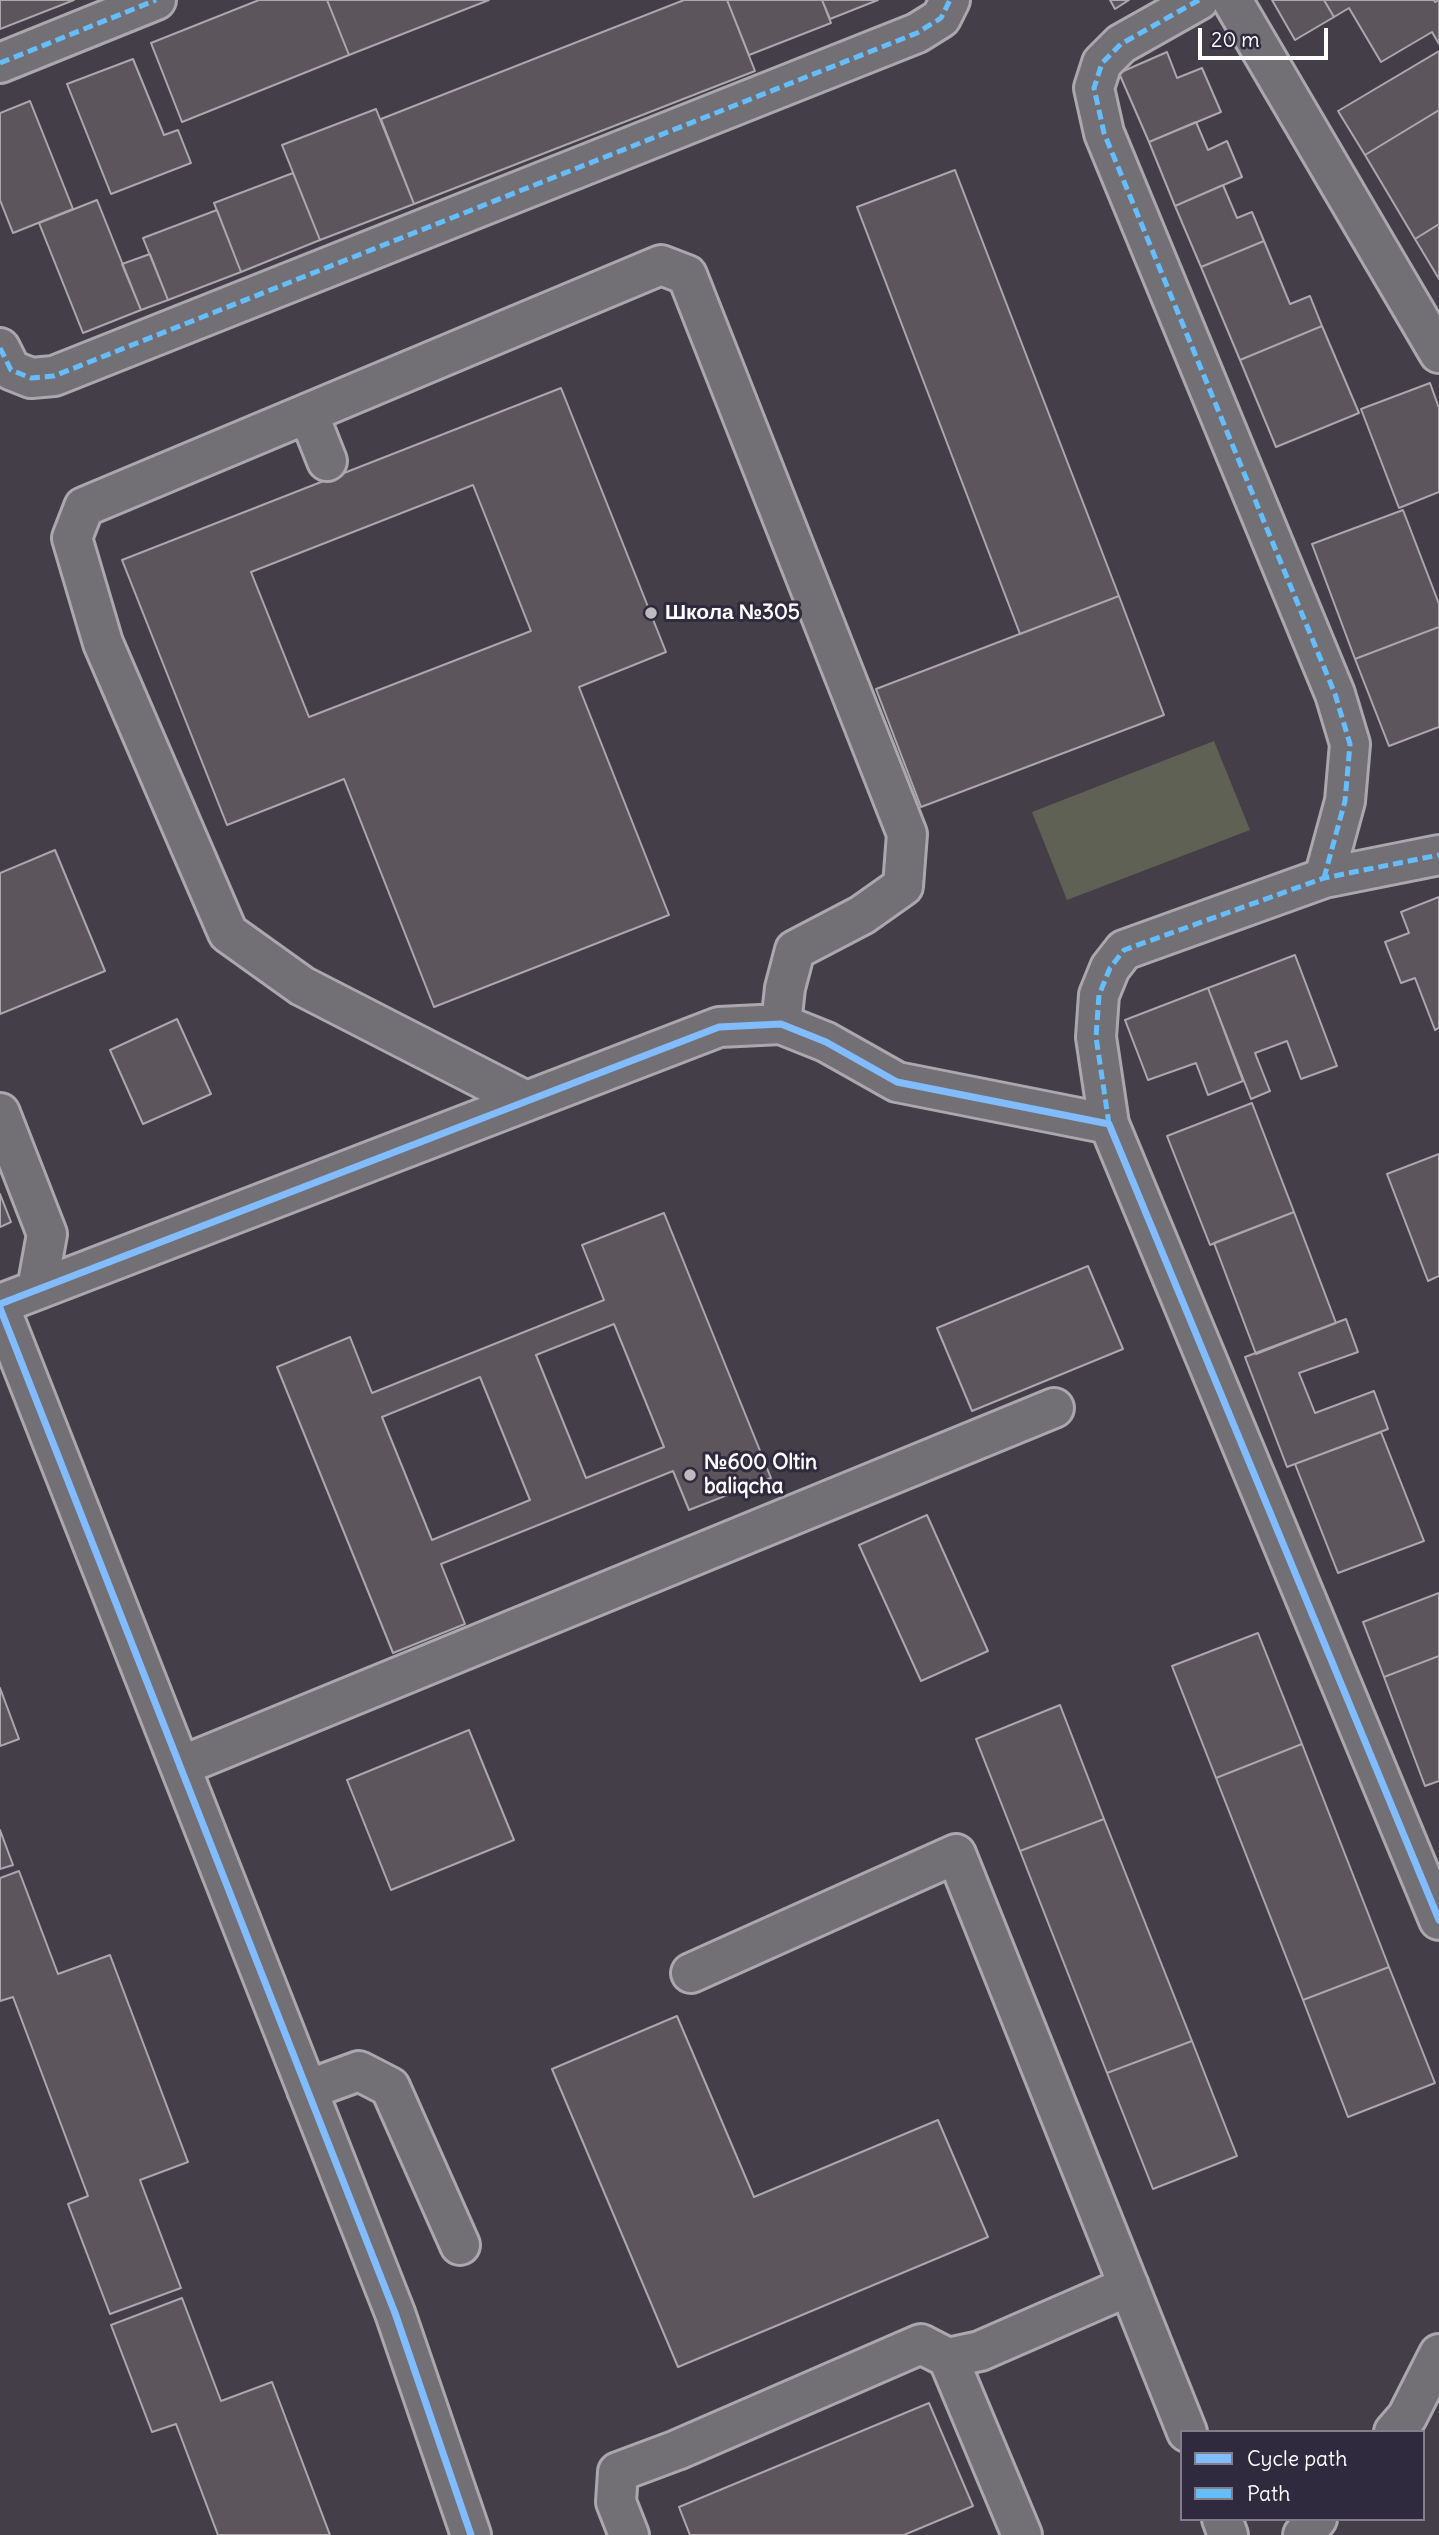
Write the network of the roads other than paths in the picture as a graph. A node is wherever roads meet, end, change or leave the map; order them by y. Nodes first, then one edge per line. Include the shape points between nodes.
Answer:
1 (156, 0) edge
2 (950, 0) edge
3 (1199, 0) edge
4 (1232, 0) edge
5 (0, 63) edge
6 (0, 348) edge
7 (1439, 354) edge
8 (308, 413) junction
9 (327, 461) dead end
10 (1439, 855) edge
11 (1324, 878) junction
12 (781, 1024) junction
13 (526, 1101) junction
14 (0, 1113) edge
15 (1109, 1124) junction
16 (37, 1289) junction
17 (0, 1306) edge
18 (1054, 1408) dead end
19 (181, 1766) junction
20 (1439, 1920) edge
21 (691, 1973) dead end
22 (307, 2090) junction
23 (460, 2245) dead end
24 (1129, 2286) junction
25 (1439, 2354) edge
26 (947, 2358) junction
27 (1186, 2430) edge
28 (1396, 2430) edge
29 (1315, 2521) edge
30 (471, 2535) edge
31 (629, 2535) edge
32 (1022, 2535) edge
33 (1303, 2535) edge

1 - 5 street
2 - 6 street via 941,18 917,33 54,376 31,378 11,370
3 - 11 street via 1121,44 1102,62 1094,88 1104,133 1335,694 1350,744 1345,801
4 - 7 street
8 - 9 street
8 - 12 street via 662,265 687,275 907,834 903,886 862,915 795,950
8 - 13 street via 84,507 72,538 103,643 228,933 302,986
10 - 11 street
11 - 15 street via 1124,950 1099,995 1096,1037
12 - 13 street via 719,1027
12 - 15 street via 826,1042 897,1082
13 - 16 street
14 - 16 street via 47,1234
15 - 20 street
16 - 17 street
17 - 19 street
18 - 19 street
19 - 22 street
21 - 24 street via 957,1854
22 - 23 street via 359,2071 390,2087
22 - 30 street via 395,2313
24 - 26 street via 980,2351
24 - 27 street
25 - 28 street
26 - 31 street via 921,2344 618,2472 616,2502
26 - 32 street
29 - 33 street

